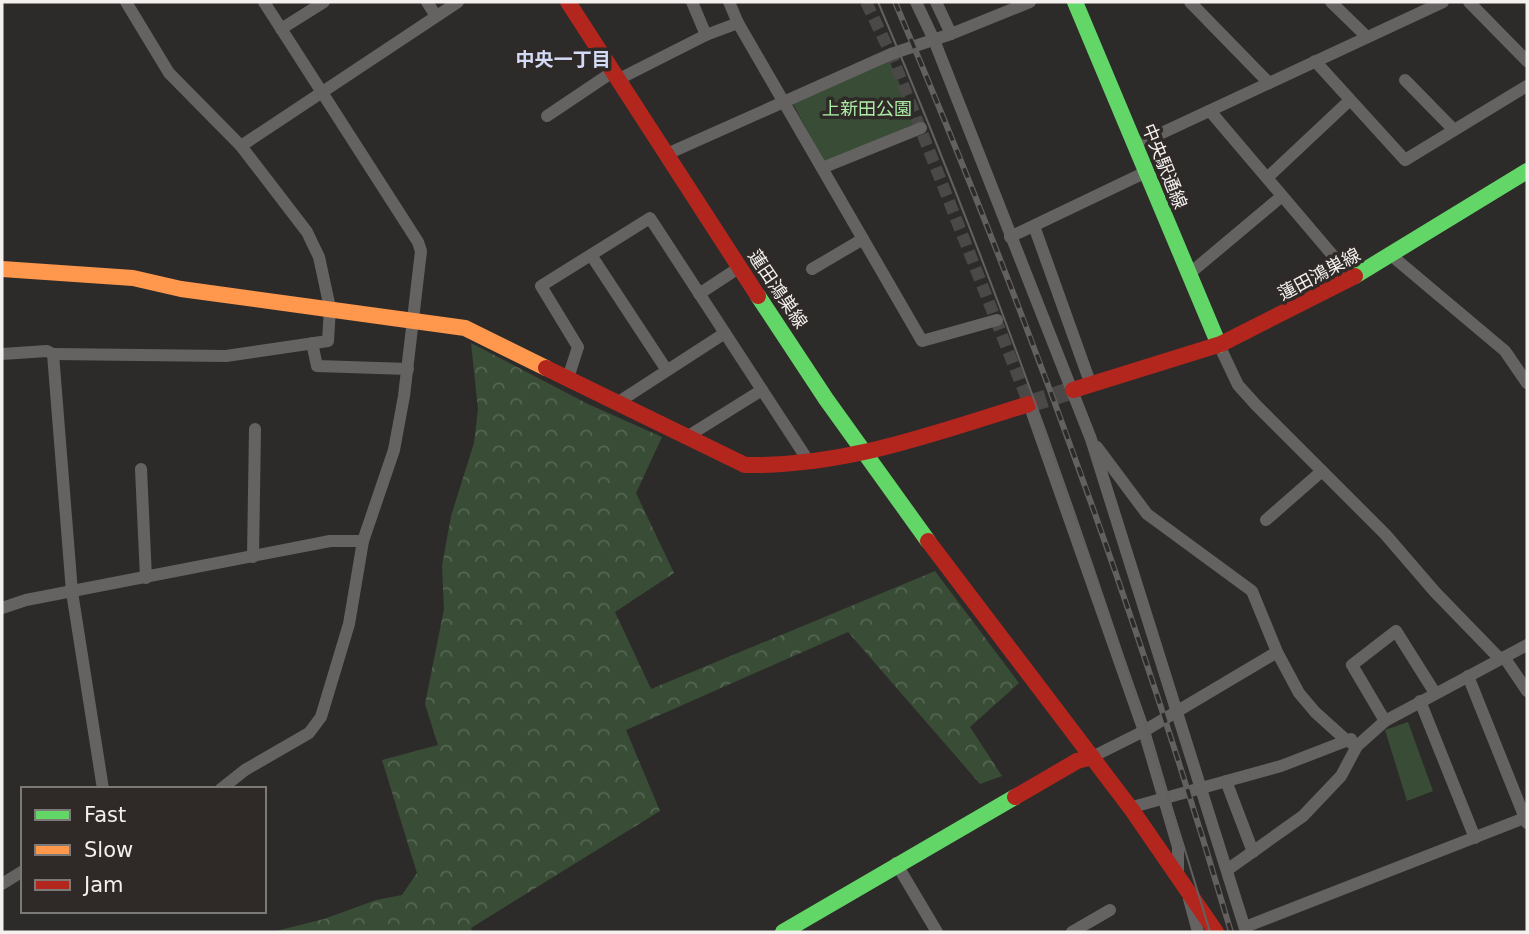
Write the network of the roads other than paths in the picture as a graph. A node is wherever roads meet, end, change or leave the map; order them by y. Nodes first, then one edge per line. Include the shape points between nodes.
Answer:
1 (126, 2) edge
2 (264, 2) edge
3 (324, 2) edge
4 (427, 2) edge
5 (458, 2) edge
6 (568, 2) edge
7 (692, 2) edge
8 (729, 2) edge
9 (915, 2) edge
10 (936, 2) edge
11 (1030, 2) edge
12 (1075, 2) edge
13 (1189, 2) edge
14 (1331, 2) edge
15 (1443, 2) edge
16 (1469, 2) edge
17 (436, 16) junction
18 (738, 23) junction
19 (281, 29) junction
20 (951, 34) junction
21 (705, 35) junction
22 (1367, 37) junction
23 (934, 40) junction
24 (1315, 61) junction
25 (1527, 61) edge
26 (617, 75) junction
27 (1405, 80) dead end
28 (1269, 83) junction
29 (1527, 86) edge
30 (321, 94) junction
31 (1350, 100) junction
32 (783, 103) junction
33 (1210, 111) junction
34 (547, 116) dead end
35 (921, 128) dead end
36 (1454, 130) junction
37 (1136, 145) junction
38 (242, 146) junction
39 (667, 154) junction
40 (822, 168) junction
41 (1527, 171) edge
42 (1146, 172) junction
43 (1267, 178) junction
44 (1282, 196) junction
45 (1034, 226) junction
46 (1010, 236) junction
47 (863, 239) junction
48 (591, 255) junction
49 (1392, 256) junction
50 (740, 267) junction
51 (2, 269) edge
52 (813, 269) dead end
53 (1189, 274) junction
54 (1352, 278) junction
55 (699, 294) junction
56 (330, 309) junction
57 (413, 319) junction
58 (997, 320) dead end
59 (725, 333) junction
60 (312, 343) junction
61 (1219, 345) junction
62 (2, 354) edge
63 (53, 354) junction
64 (408, 369) junction
65 (666, 369) junction
66 (568, 378) junction
67 (1527, 383) edge
68 (1091, 384) junction
69 (762, 390) junction
70 (1073, 390) junction
71 (617, 403) junction
72 (1029, 404) joint
73 (255, 429) dead end
74 (685, 438) junction
75 (1091, 439) junction
76 (864, 454) junction
77 (809, 462) junction
78 (141, 469) dead end
79 (1322, 471) junction
80 (1266, 520) dead end
81 (363, 541) junction
82 (253, 557) junction
83 (146, 578) junction
84 (72, 592) junction
85 (2, 608) edge
86 (1525, 648) edge
87 (1277, 652) junction
88 (1502, 658) junction
89 (1468, 676) junction
90 (1527, 691) edge
91 (1435, 693) junction
92 (1420, 701) junction
93 (1177, 711) junction
94 (1385, 721) junction
95 (1144, 731) junction
96 (1351, 743) junction
97 (1092, 757) junction
98 (1226, 781) junction
99 (103, 787) edge
100 (224, 787) edge
101 (1201, 787) junction
102 (1164, 798) junction
103 (1129, 808) junction
104 (1527, 819) edge
105 (1475, 838) junction
106 (1253, 852) junction
107 (896, 863) junction
108 (1227, 870) junction
109 (21, 872) edge
110 (1182, 879) junction
111 (2, 884) edge
112 (1110, 910) dead end
113 (1245, 930) edge
114 (783, 932) edge
115 (937, 932) edge
116 (1072, 932) edge
117 (1198, 932) edge
118 (1216, 932) edge

1 - 38 street via 169,73
2 - 19 street
3 - 19 street
4 - 17 street
5 - 17 street
6 - 26 street, 蓮田鴻巣線
7 - 21 street
8 - 18 street
9 - 23 street
10 - 20 street
11 - 20 street
12 - 37 street, 中央駅通線
13 - 28 street
14 - 22 street
15 - 22 street
16 - 25 street
17 - 30 street
18 - 21 street
18 - 32 street
19 - 30 street
20 - 23 street
21 - 26 street
22 - 24 street
23 - 32 street via 891,54
23 - 46 street
24 - 28 street
24 - 31 street
26 - 34 street
26 - 39 street, 蓮田鴻巣線
27 - 36 street
28 - 33 street
29 - 36 street
30 - 38 street
30 - 57 street via 418,242 421,251
31 - 36 street via 1405,160
31 - 43 street
32 - 39 street
32 - 40 street
33 - 37 street
33 - 43 street
35 - 40 street
37 - 42 street, 中央駅通線
38 - 56 street via 307,232 319,257
39 - 50 street, 蓮田鴻巣線
40 - 47 street
41 - 49 street, 蓮田鴻巣線
42 - 45 street
42 - 53 street, 中央駅通線
43 - 44 street
44 - 53 street
44 - 54 street
45 - 46 street
45 - 68 street
46 - 70 street
47 - 52 street
47 - 58 street via 922,341
48 - 55 street via 650,218
48 - 65 street
48 - 66 street via 541,286 578,347
49 - 54 street, 蓮田鴻巣線
49 - 67 street via 1505,351
50 - 55 street
50 - 76 street, 蓮田鴻巣線
51 - 56 street via 133,278
53 - 61 street, 中央駅通線
54 - 61 street, 蓮田鴻巣線
55 - 59 street
56 - 57 street
56 - 60 street via 328,341
57 - 64 street
57 - 66 street via 465,328
59 - 65 street
59 - 69 street
60 - 63 street via 226,356
60 - 64 street via 317,366
61 - 68 street, 蓮田鴻巣線
61 - 79 street via 1238,385
62 - 63 street
63 - 84 street
64 - 81 street via 394,450
65 - 71 street
66 - 71 street
68 - 70 street, 蓮田鴻巣線
69 - 74 street
69 - 77 street
70 - 75 street
71 - 74 street
72 - 76 street
72 - 95 street
73 - 82 street
74 - 77 street via 745,465
75 - 87 street via 1147,514 1252,591
75 - 93 street
76 - 77 street
76 - 97 street, 蓮田鴻巣線
78 - 83 street
79 - 80 street
79 - 88 street
81 - 82 street via 330,541
81 - 100 street via 349,624 320,718 309,733
82 - 83 street
83 - 84 street
84 - 85 street
84 - 99 street
86 - 88 street
87 - 93 street
87 - 96 street via 1299,693
88 - 89 street
88 - 90 street
89 - 91 street
89 - 104 street
91 - 92 street
91 - 94 street via 1396,631 1352,665
92 - 94 street
92 - 105 street
93 - 95 street
93 - 101 street
94 - 96 street
95 - 97 street
95 - 102 street
96 - 98 street
96 - 106 street via 1341,776 1303,816
97 - 103 street, 蓮田鴻巣線
97 - 107 street via 1077,761
98 - 101 street
98 - 106 street
101 - 102 street
101 - 108 street
102 - 103 street
102 - 110 street
103 - 110 street, 蓮田鴻巣線
104 - 105 street
105 - 113 street
106 - 108 street
107 - 114 street
107 - 115 street
108 - 113 street
109 - 111 street
110 - 117 street
110 - 118 street, 蓮田鴻巣線
112 - 116 street

